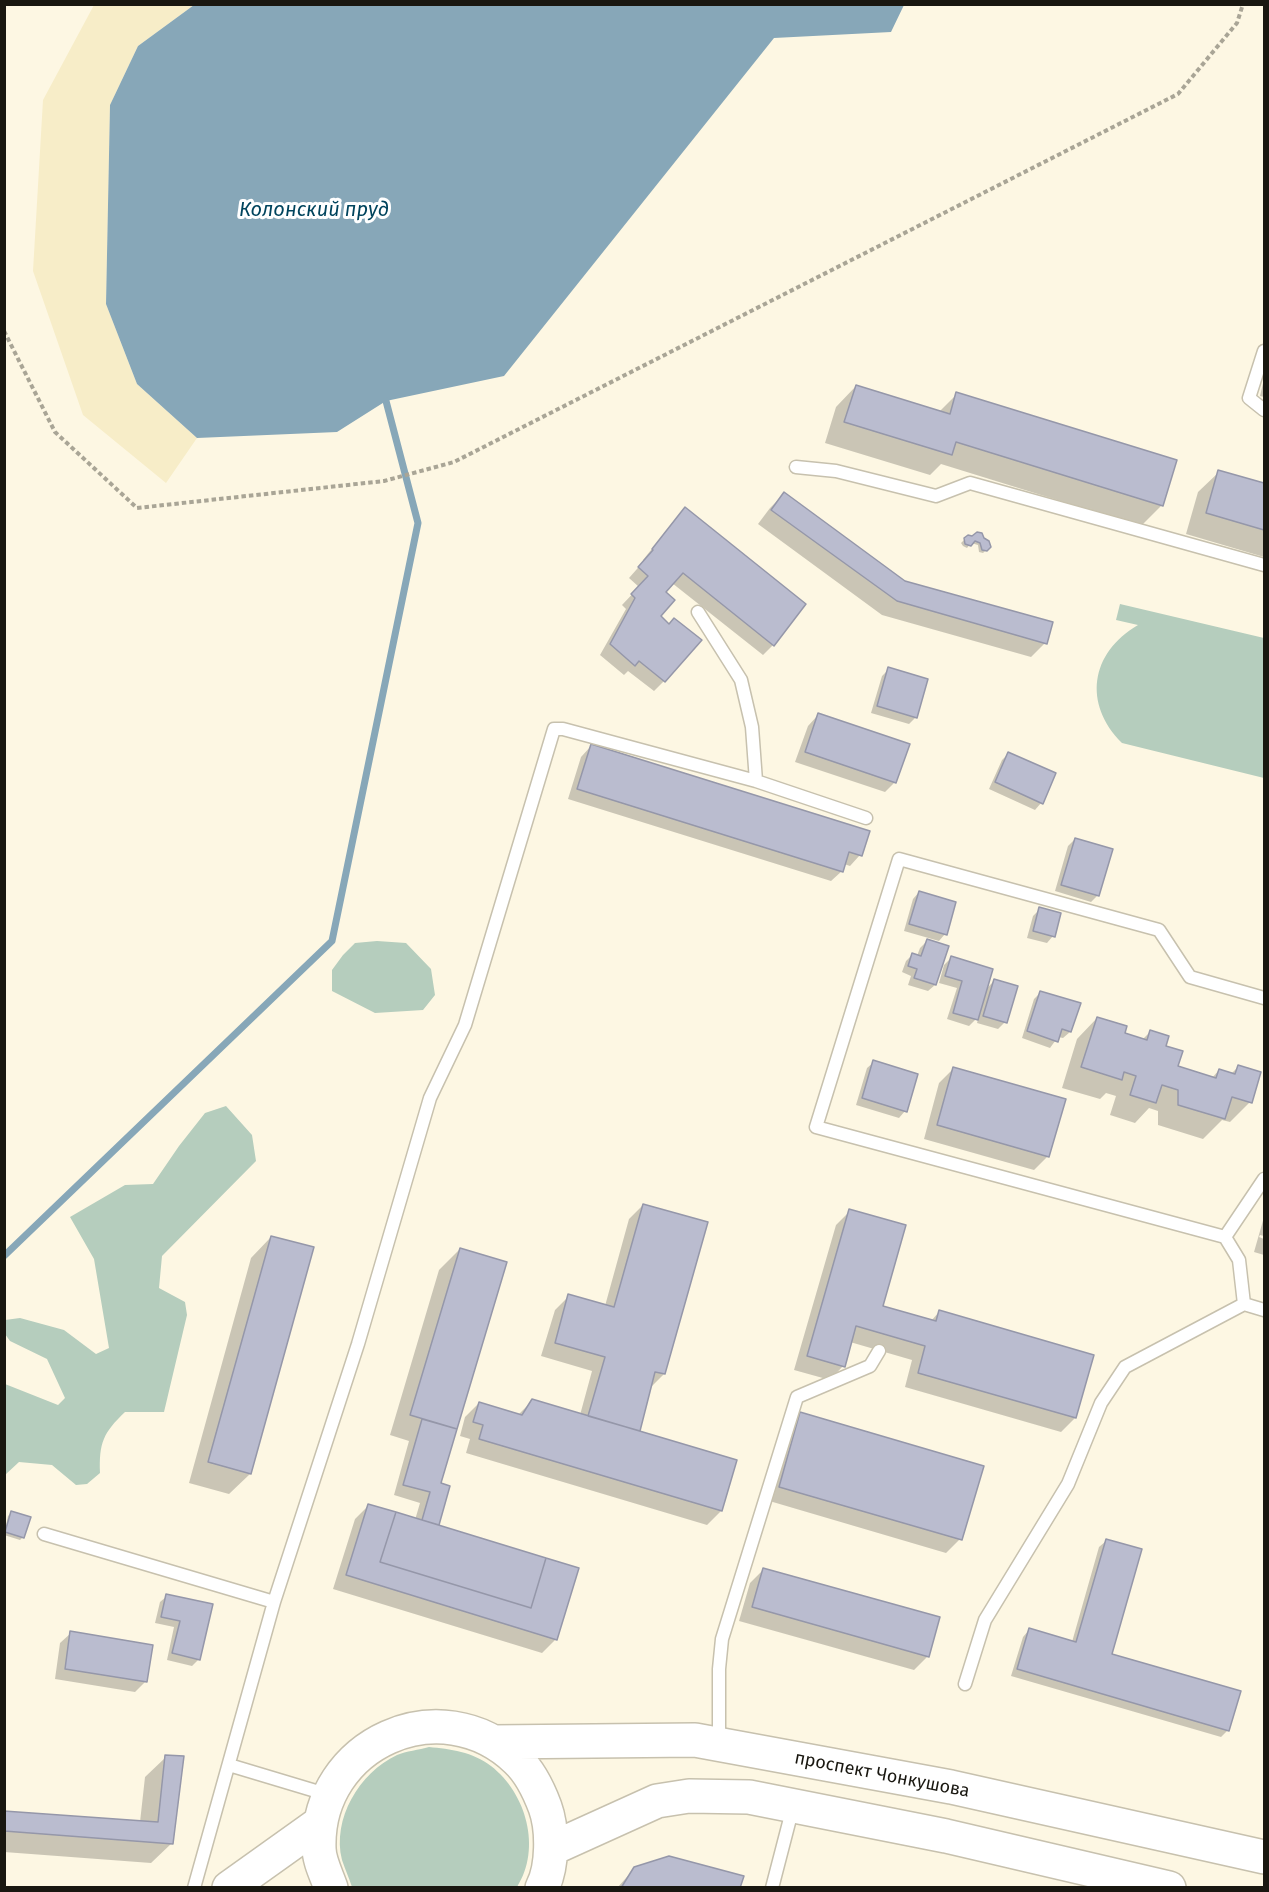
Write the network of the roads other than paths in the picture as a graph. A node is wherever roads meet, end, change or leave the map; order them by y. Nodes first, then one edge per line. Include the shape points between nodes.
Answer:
1 (1264, 351) edge
2 (1264, 410) edge
3 (796, 467) dead end
4 (1264, 565) edge
5 (698, 612) dead end
6 (756, 781) junction
7 (866, 818) dead end
8 (1264, 998) edge
9 (1264, 1179) edge
10 (1225, 1238) junction
11 (1244, 1304) junction
12 (1264, 1310) edge
13 (879, 1351) dead end
14 (44, 1534) dead end
15 (274, 1602) junction
16 (965, 1684) dead end
17 (493, 1742) junction
18 (719, 1744) junction
19 (229, 1765) junction
20 (794, 1806) junction
21 (324, 1809) junction
22 (551, 1849) junction
23 (1264, 1857) edge
24 (1157, 1886) edge
25 (195, 1887) edge
26 (229, 1887) edge
27 (331, 1887) edge
28 (542, 1887) edge
29 (772, 1887) edge

1 - 2 lane via 1249,398
3 - 4 lane via 836,471 936,496 970,483
5 - 6 lane via 741,680 752,727
6 - 7 lane
6 - 15 lane via 554,729 465,1024 430,1098 358,1344
8 - 10 lane via 1190,977 1159,930 899,859 816,1127
9 - 10 lane
10 - 11 lane via 1239,1260
11 - 12 lane
11 - 16 lane via 1125,1367 1101,1403 1068,1484 985,1620
13 - 18 lane via 870,1366 797,1396 722,1639
14 - 15 lane
15 - 19 lane
17 - 18 main road, проспект Чонкушова via 695,1740
17 - 21 main road via 463,1730 431,1726 399,1732 370,1746 346,1768
17 - 22 main road via 519,1761 537,1787 549,1817
18 - 23 main road, проспект Чонкушова via 951,1787
19 - 21 lane
19 - 25 lane
20 - 22 main road via 749,1797 677,1797 657,1801
20 - 24 main road via 946,1836
20 - 29 lane
21 - 26 main road
21 - 27 main road via 319,1851
22 - 28 main road

